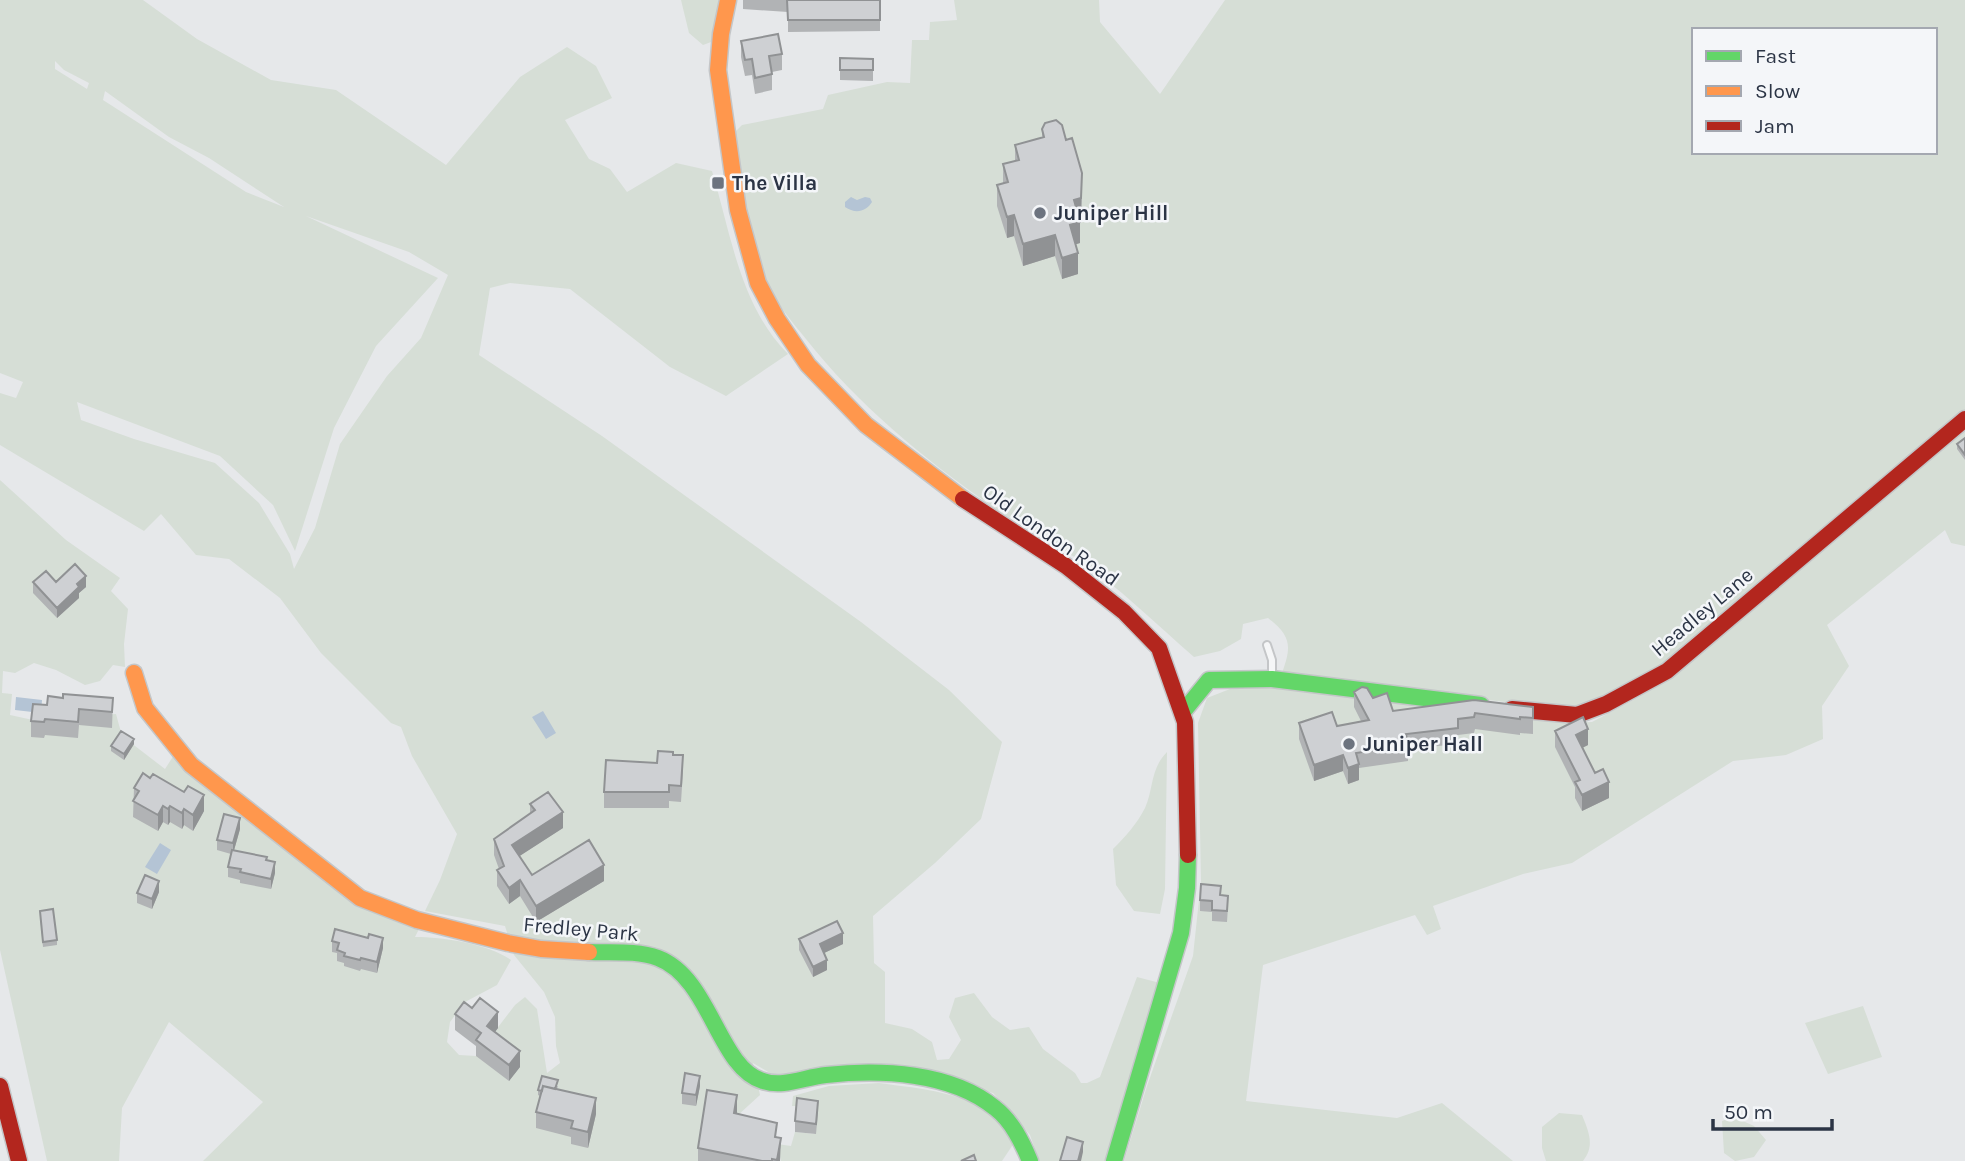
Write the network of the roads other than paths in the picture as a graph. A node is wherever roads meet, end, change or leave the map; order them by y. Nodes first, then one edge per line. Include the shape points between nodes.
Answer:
1 (728, 0) edge
2 (1965, 419) edge
3 (1267, 645) dead end
4 (134, 673) dead end
5 (1272, 679) junction
6 (1183, 712) junction
7 (0, 1086) edge
8 (19, 1161) edge
9 (1030, 1161) edge
10 (1114, 1161) edge

1 - 6 main road, Old London Road via 718,70 738,210 758,283 777,319 808,365 866,425 1124,612 1160,648
2 - 5 main road, Headley Lane via 1667,671 1592,711 1563,715
3 - 5 lane
4 - 9 main road, Fredley Park via 145,708 191,765 360,898 380,908 523,946 665,961 686,979 746,1073 775,1084 844,1073 930,1079 953,1086 995,1107 1022,1142
5 - 6 main road, Headley Lane via 1209,680
6 - 10 main road, Old London Road via 1188,846 1181,933
7 - 8 main road

